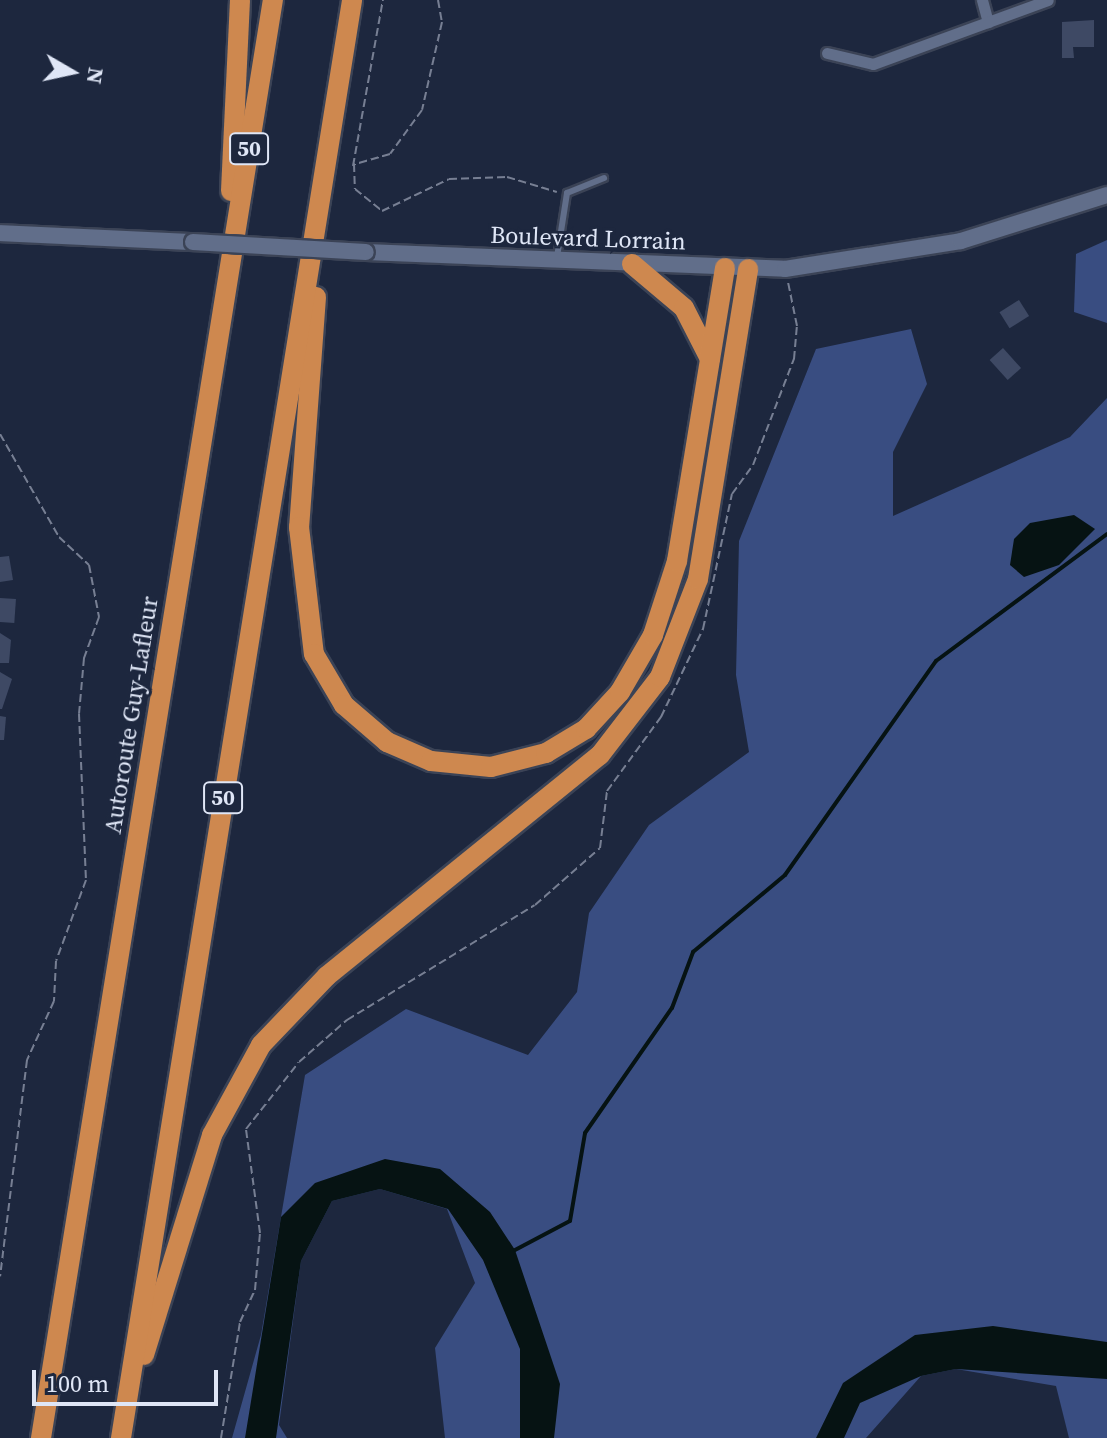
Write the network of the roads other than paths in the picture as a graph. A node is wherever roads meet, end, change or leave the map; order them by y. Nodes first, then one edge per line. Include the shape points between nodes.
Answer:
1 (240, 0) edge
2 (273, 0) edge
3 (352, 0) edge
4 (982, 0) edge
5 (1048, 0) edge
6 (988, 22) junction
7 (827, 53) dead end
8 (323, 178) junction
9 (604, 178) dead end
10 (1107, 195) edge
11 (0, 231) edge
12 (557, 261) junction
13 (632, 264) junction
14 (725, 268) junction
15 (748, 269) junction
16 (225, 299) junction
17 (710, 359) junction
18 (122, 1429) edge
19 (41, 1438) edge

1 - 16 highway
2 - 16 highway, Autoroute Guy-Lafleur / 50
3 - 8 highway, 50
4 - 6 street
5 - 6 street
6 - 7 street via 873,64
8 - 17 highway via 301,488 303,606 314,654 337,696 398,749 455,766 513,764 567,743 613,702 669,595
8 - 18 highway, 50
9 - 12 lane via 567,195
10 - 15 main road, Boulevard Lorrain via 961,241 787,268
11 - 12 main road, Boulevard Lorrain, bridge
12 - 13 main road, Boulevard Lorrain
13 - 14 main road, Boulevard Lorrain
13 - 17 highway via 684,308
14 - 15 main road, Boulevard Lorrain
14 - 17 highway
15 - 18 highway via 698,579 660,677 600,755 327,976 261,1045 205,1155
16 - 19 highway, Autoroute Guy-Lafleur / 50

